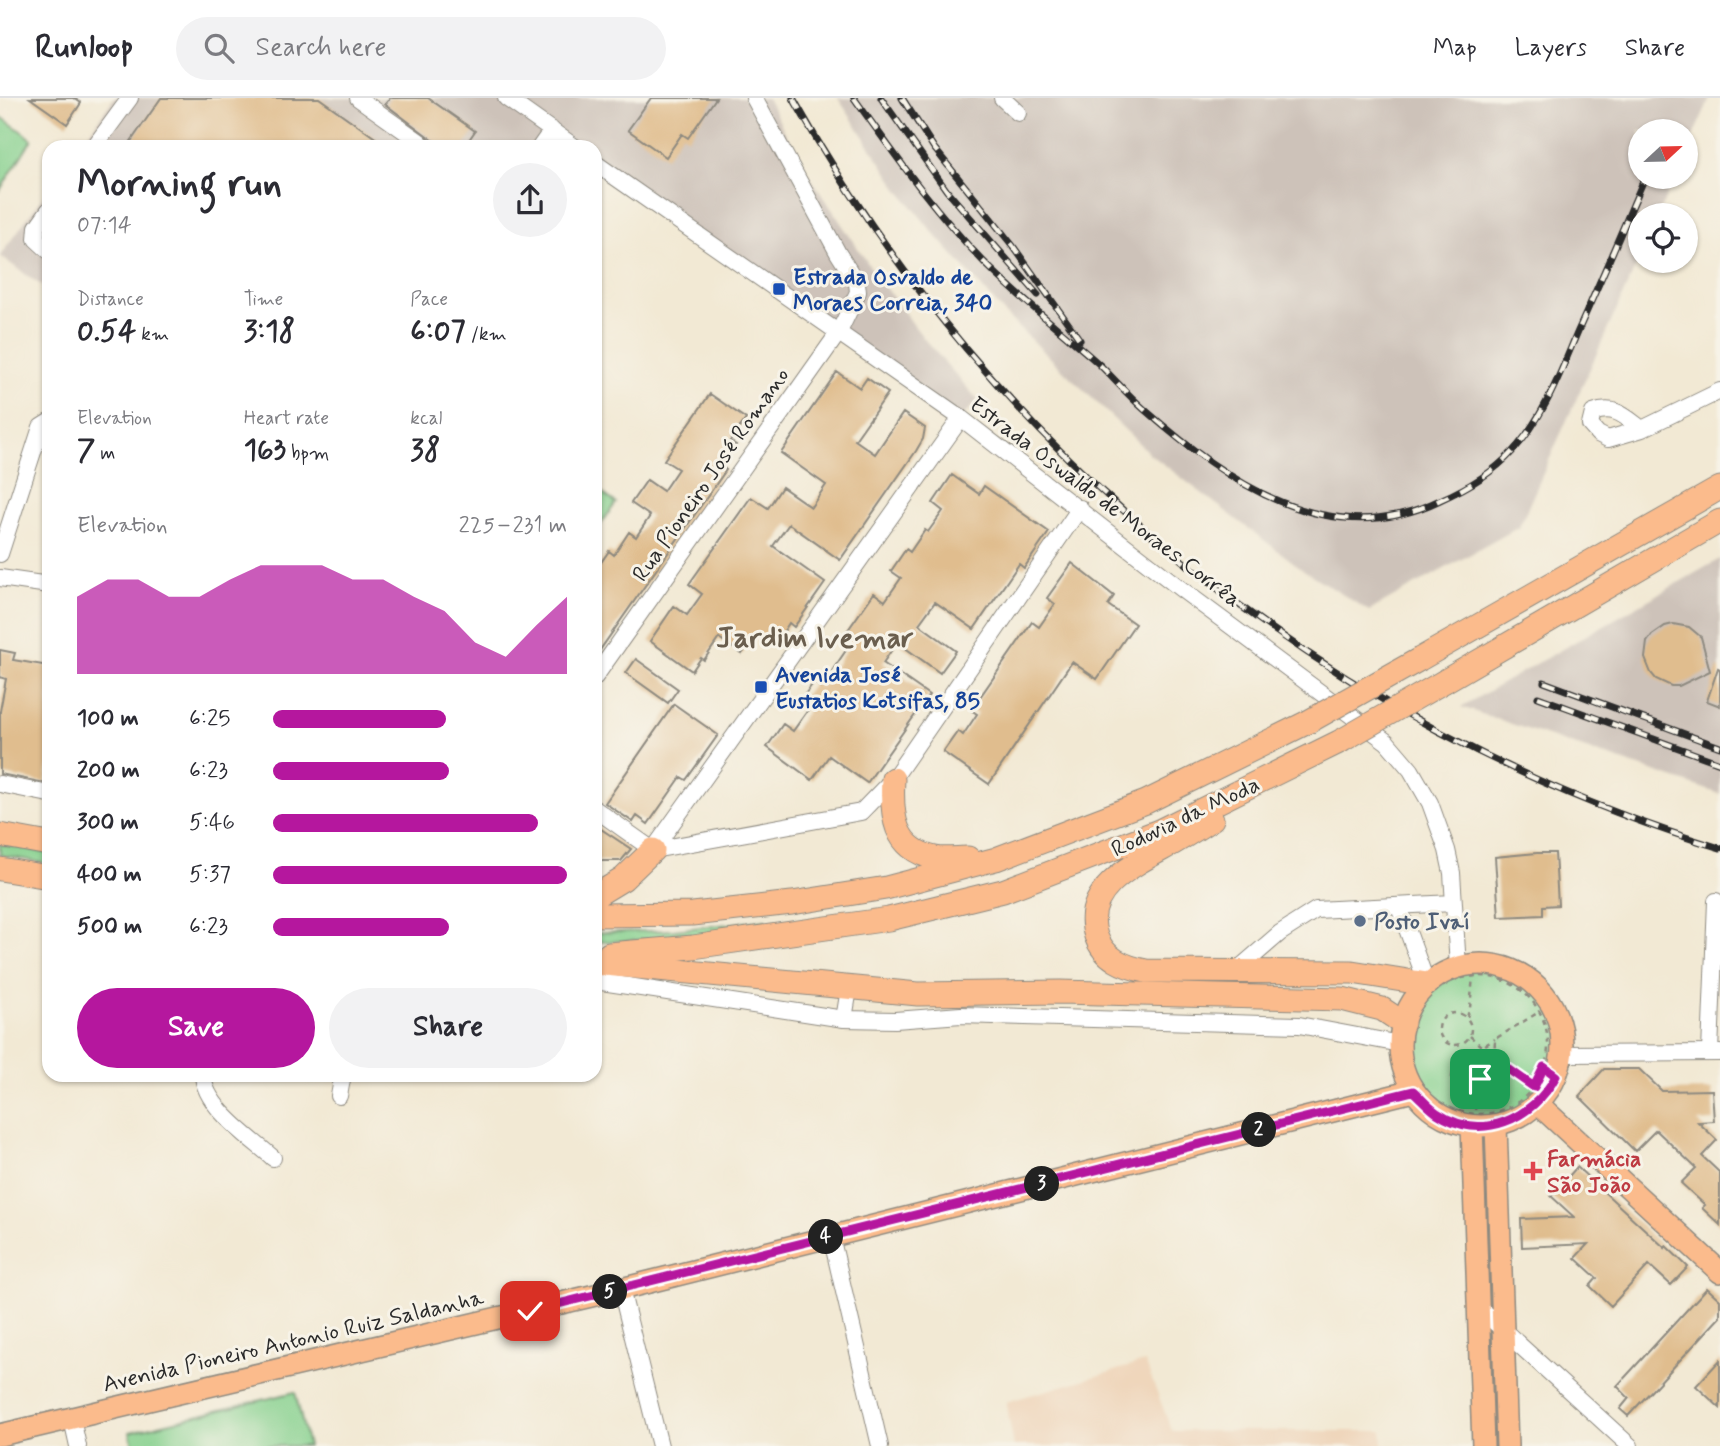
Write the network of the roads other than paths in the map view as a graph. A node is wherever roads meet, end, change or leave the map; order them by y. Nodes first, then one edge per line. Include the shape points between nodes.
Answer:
1 (130, 98) edge
2 (358, 98) edge
3 (506, 98) edge
4 (754, 98) edge
5 (1002, 98) edge
6 (1018, 113) dead end
7 (552, 130) junction
8 (99, 140) edge
9 (418, 140) edge
10 (545, 140) edge
11 (566, 140) edge
12 (602, 168) edge
13 (42, 220) edge
14 (42, 245) edge
15 (839, 332) junction
16 (1720, 391) edge
17 (961, 418) junction
18 (42, 426) edge
19 (1642, 429) dead end
20 (1720, 488) edge
21 (1080, 508) junction
22 (1720, 521) edge
23 (0, 554) edge
24 (0, 578) edge
25 (42, 583) edge
26 (602, 667) edge
27 (1307, 759) junction
28 (893, 779) junction
29 (0, 784) edge
30 (42, 793) edge
31 (602, 814) edge
32 (0, 835) edge
33 (42, 843) edge
34 (653, 850) junction
35 (996, 859) junction
36 (0, 869) edge
37 (42, 876) edge
38 (602, 891) edge
39 (1716, 901) dead end
40 (1453, 903) junction
41 (1399, 907) junction
42 (602, 915) edge
43 (602, 953) edge
44 (602, 963) edge
45 (1236, 971) junction
46 (1466, 971) junction
47 (602, 982) edge
48 (1427, 984) junction
49 (849, 989) junction
50 (844, 1019) junction
51 (1401, 1034) junction
52 (1715, 1053) edge
53 (1554, 1066) junction
54 (203, 1082) edge
55 (342, 1082) edge
56 (1413, 1091) junction
57 (1535, 1095) junction
58 (340, 1096) dead end
59 (1473, 1120) junction
60 (1496, 1125) junction
61 (273, 1158) dead end
62 (831, 1236) junction
63 (1720, 1272) edge
64 (621, 1289) junction
65 (1478, 1307) junction
66 (1503, 1328) junction
67 (72, 1419) junction
68 (0, 1435) edge
69 (78, 1446) edge
70 (660, 1446) edge
71 (880, 1446) edge
72 (1483, 1446) edge
73 (1507, 1446) edge
74 (1630, 1446) edge

1 - 8 street
2 - 9 street
3 - 7 street
4 - 15 street, Rua Pioneiro José Romano via 857,283 859,292
5 - 6 street
7 - 10 street
7 - 11 street
12 - 15 street, Estrada Oswaldo de Moraes Corrêa
13 - 14 street via 36,239
15 - 17 street, Estrada Oswaldo de Moraes Corrêa
15 - 26 street, Rua Pioneiro José Romano
16 - 19 street
17 - 21 street, Estrada Oswaldo de Moraes Corrêa
17 - 34 street
18 - 23 street
20 - 35 highway, Rodovia da Moda, bridge via 1308,722 1146,802
21 - 28 street
21 - 40 street, Estrada Oswaldo de Moraes Corrêa via 1387,742 1430,803 1447,850
22 - 27 highway, Rodovia da Moda, bridge
24 - 25 street
27 - 43 highway, Rodovia da Moda via 1159,831 1003,891 890,919 693,947
27 - 45 highway via 1123,873 1097,901 1096,938 1120,964 1146,971
28 - 34 street via 861,812
28 - 35 highway via 891,808 896,827 910,846 934,858
29 - 30 street
31 - 34 street
32 - 33 highway
34 - 38 highway
35 - 42 highway, Rodovia da Moda via 886,888 792,903 693,914
36 - 37 highway
39 - 52 street
40 - 41 street
40 - 46 street, Estrada Oswaldo de Moraes Corrêa
41 - 45 street via 1316,910 1280,933
41 - 48 street
44 - 49 highway
45 - 48 highway via 1352,972
46 - 48 main road via 1442,974
46 - 53 main road via 1484,964 1510,969 1535,984 1550,1003 1560,1028
47 - 50 street
48 - 51 main road via 1409,1008
49 - 50 street
49 - 51 highway via 918,994 1060,992 1342,999 1382,1009
50 - 51 street via 961,1015 1299,1025
51 - 56 main road via 1402,1065
52 - 53 street
53 - 57 main road
54 - 61 street via 209,1099
55 - 58 street
56 - 59 main road via 1437,1113 1454,1121
56 - 62 main road, Avenida Pioneiro Antonio Ruiz Saldanha
57 - 60 main road via 1518,1117
57 - 63 main road
59 - 60 main road
59 - 65 main road
60 - 66 main road
62 - 64 main road, Avenida Pioneiro Antonio Ruiz Saldanha
62 - 71 street
64 - 67 main road, Avenida Pioneiro Antonio Ruiz Saldanha
64 - 70 street
65 - 66 street
65 - 72 main road
66 - 73 main road
66 - 74 street
67 - 68 main road, Avenida Pioneiro Antonio Ruiz Saldanha
67 - 69 street

